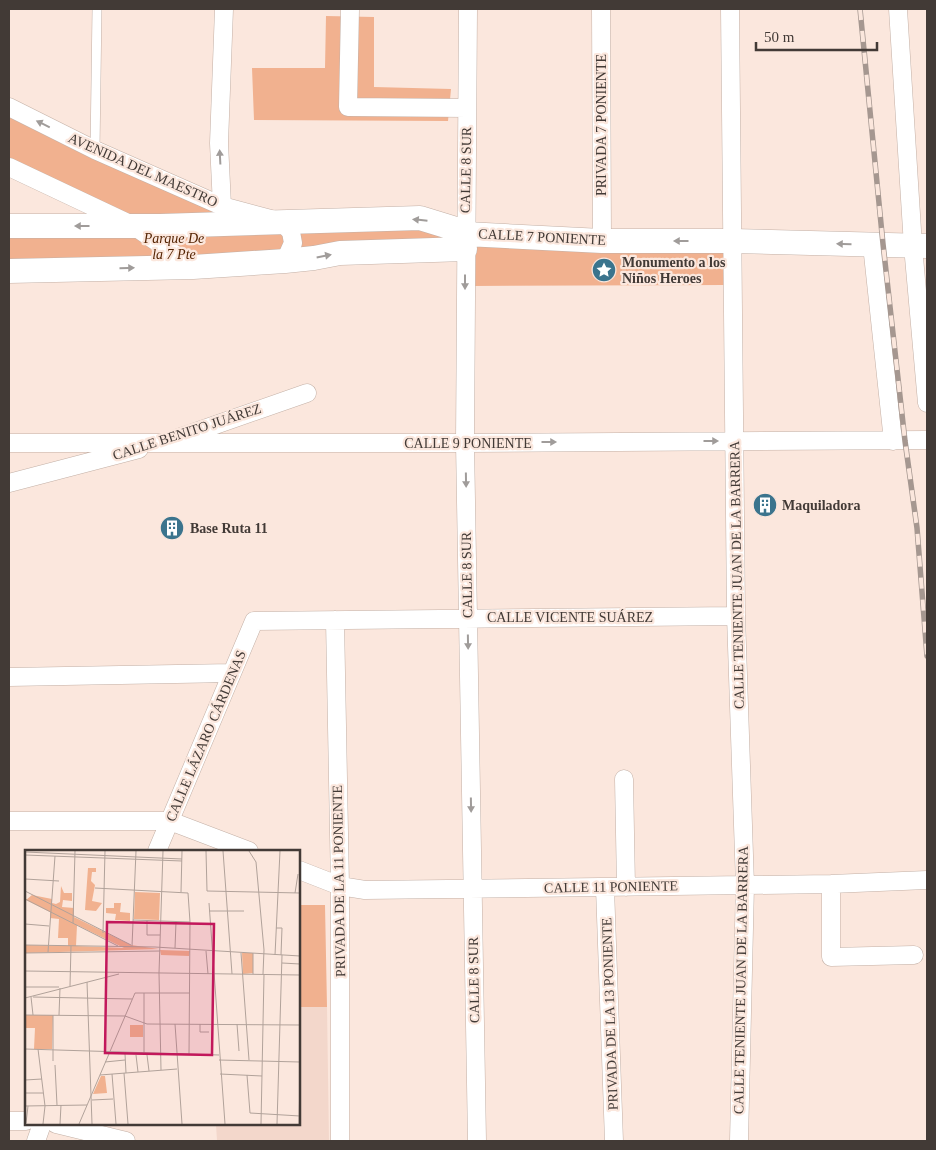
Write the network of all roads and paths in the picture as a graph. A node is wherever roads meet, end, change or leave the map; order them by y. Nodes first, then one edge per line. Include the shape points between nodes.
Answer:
1 (97, 9) edge
2 (224, 9) edge
3 (350, 9) edge
4 (468, 9) edge
5 (601, 9) edge
6 (730, 9) edge
7 (898, 9) edge
8 (9, 107) edge
9 (467, 108) junction
10 (95, 150) junction
11 (9, 167) edge
12 (222, 206) junction
13 (282, 222) junction
14 (9, 226) edge
15 (134, 226) junction
16 (465, 241) junction
17 (602, 241) junction
18 (733, 241) junction
19 (872, 245) junction
20 (920, 246) edge
21 (285, 261) junction
22 (193, 267) junction
23 (9, 271) edge
24 (307, 393) dead end
25 (927, 403) edge
26 (927, 440) edge
27 (735, 441) junction
28 (893, 441) junction
29 (165, 442) junction
30 (465, 443) junction
31 (9, 444) edge
32 (9, 483) edge
33 (736, 616) junction
34 (468, 618) junction
35 (335, 620) junction
36 (254, 621) joint
37 (232, 673) junction
38 (9, 677) edge
39 (624, 779) dead end
40 (170, 821) junction
41 (9, 822) edge
42 (157, 850) edge
43 (246, 850) edge
44 (300, 870) edge
45 (927, 880) edge
46 (831, 884) junction
47 (745, 885) junction
48 (340, 886) junction
49 (626, 887) junction
50 (606, 888) junction
51 (472, 889) junction
52 (914, 955) dead end
53 (9, 1121) edge
54 (25, 1121) edge
55 (42, 1125) edge
56 (60, 1125) edge
57 (36, 1141) edge
58 (126, 1141) edge
59 (340, 1141) edge
60 (477, 1141) edge
61 (614, 1141) edge
62 (739, 1141) edge

1 - 10 lane
12 -> 2 street via 219,143
3 - 9 street via 348,107
4 - 9 street, CALLE 8 SUR
5 - 17 street, PRIVADA 7 PONIENTE
6 - 18 street, CALLE TENIENTE JUAN DE LA BARRERA
7 - 20 street
10 -> 8 street, AVENIDA DEL MAESTRO
9 - 16 street, CALLE 8 SUR
10 - 12 street, AVENIDA DEL MAESTRO
11 - 15 street
12 - 13 street, AVENIDA DEL MAESTRO
13 - 15 main road, CALLE 7 PONIENTE
16 -> 13 main road, CALLE 7 PONIENTE via 452,227 420,218
13 - 21 street via 291,232 293,243
15 -> 14 main road, CALLE 7 PONIENTE
15 - 22 street
16 - 17 main road, CALLE 7 PONIENTE
21 -> 16 main road, CALLE 7 PONIENTE
16 -> 30 street, CALLE 8 SUR
18 -> 17 main road, CALLE 7 PONIENTE
19 -> 18 main road, CALLE 7 PONIENTE
18 - 27 street, CALLE TENIENTE JUAN DE LA BARRERA
19 - 20 main road, CALLE 7 PONIENTE
19 - 28 street
20 - 25 street
21 - 22 main road, CALLE 7 PONIENTE
23 -> 22 main road, CALLE 7 PONIENTE
24 - 29 street, CALLE BENITO JUÁREZ
26 - 28 street, CALLE 9 PONIENTE
27 - 28 street, CALLE 9 PONIENTE
30 -> 27 street, CALLE 9 PONIENTE
27 - 33 street, CALLE TENIENTE JUAN DE LA BARRERA
29 - 30 street, CALLE 9 PONIENTE
29 - 31 street, CALLE 9 PONIENTE
29 - 32 street, CALLE BENITO JUÁREZ
30 -> 34 street, CALLE 8 SUR
33 - 34 street, CALLE VICENTE SUÁREZ
33 - 47 street, CALLE TENIENTE JUAN DE LA BARRERA
34 - 35 street, CALLE VICENTE SUÁREZ
34 -> 51 street, CALLE 8 SUR
35 - 36 street, CALLE VICENTE SUÁREZ
35 - 48 street, PRIVADA DE LA 11 PONIENTE
36 - 37 street, CALLE LÁZARO CÁRDENAS
37 - 38 street
37 - 40 street, CALLE LÁZARO CÁRDENAS
39 - 49 street
40 - 41 street
40 - 42 street, CALLE LÁZARO CÁRDENAS
40 - 43 street
44 - 48 street, CALLE 11 PONIENTE
45 - 46 street, CALLE 11 PONIENTE
46 - 47 street, CALLE 11 PONIENTE
46 - 52 street via 832,957
47 - 49 street, CALLE 11 PONIENTE
47 - 62 street, CALLE TENIENTE JUAN DE LA BARRERA
48 - 51 street, CALLE 11 PONIENTE via 365,890
48 - 59 street, PRIVADA DE LA 11 PONIENTE
49 - 50 street, CALLE 11 PONIENTE
50 - 51 street, CALLE 11 PONIENTE
50 - 61 street, PRIVADA DE LA 13 PONIENTE
51 - 60 street, CALLE 8 SUR
53 - 54 street
55 - 57 street
56 - 58 street

